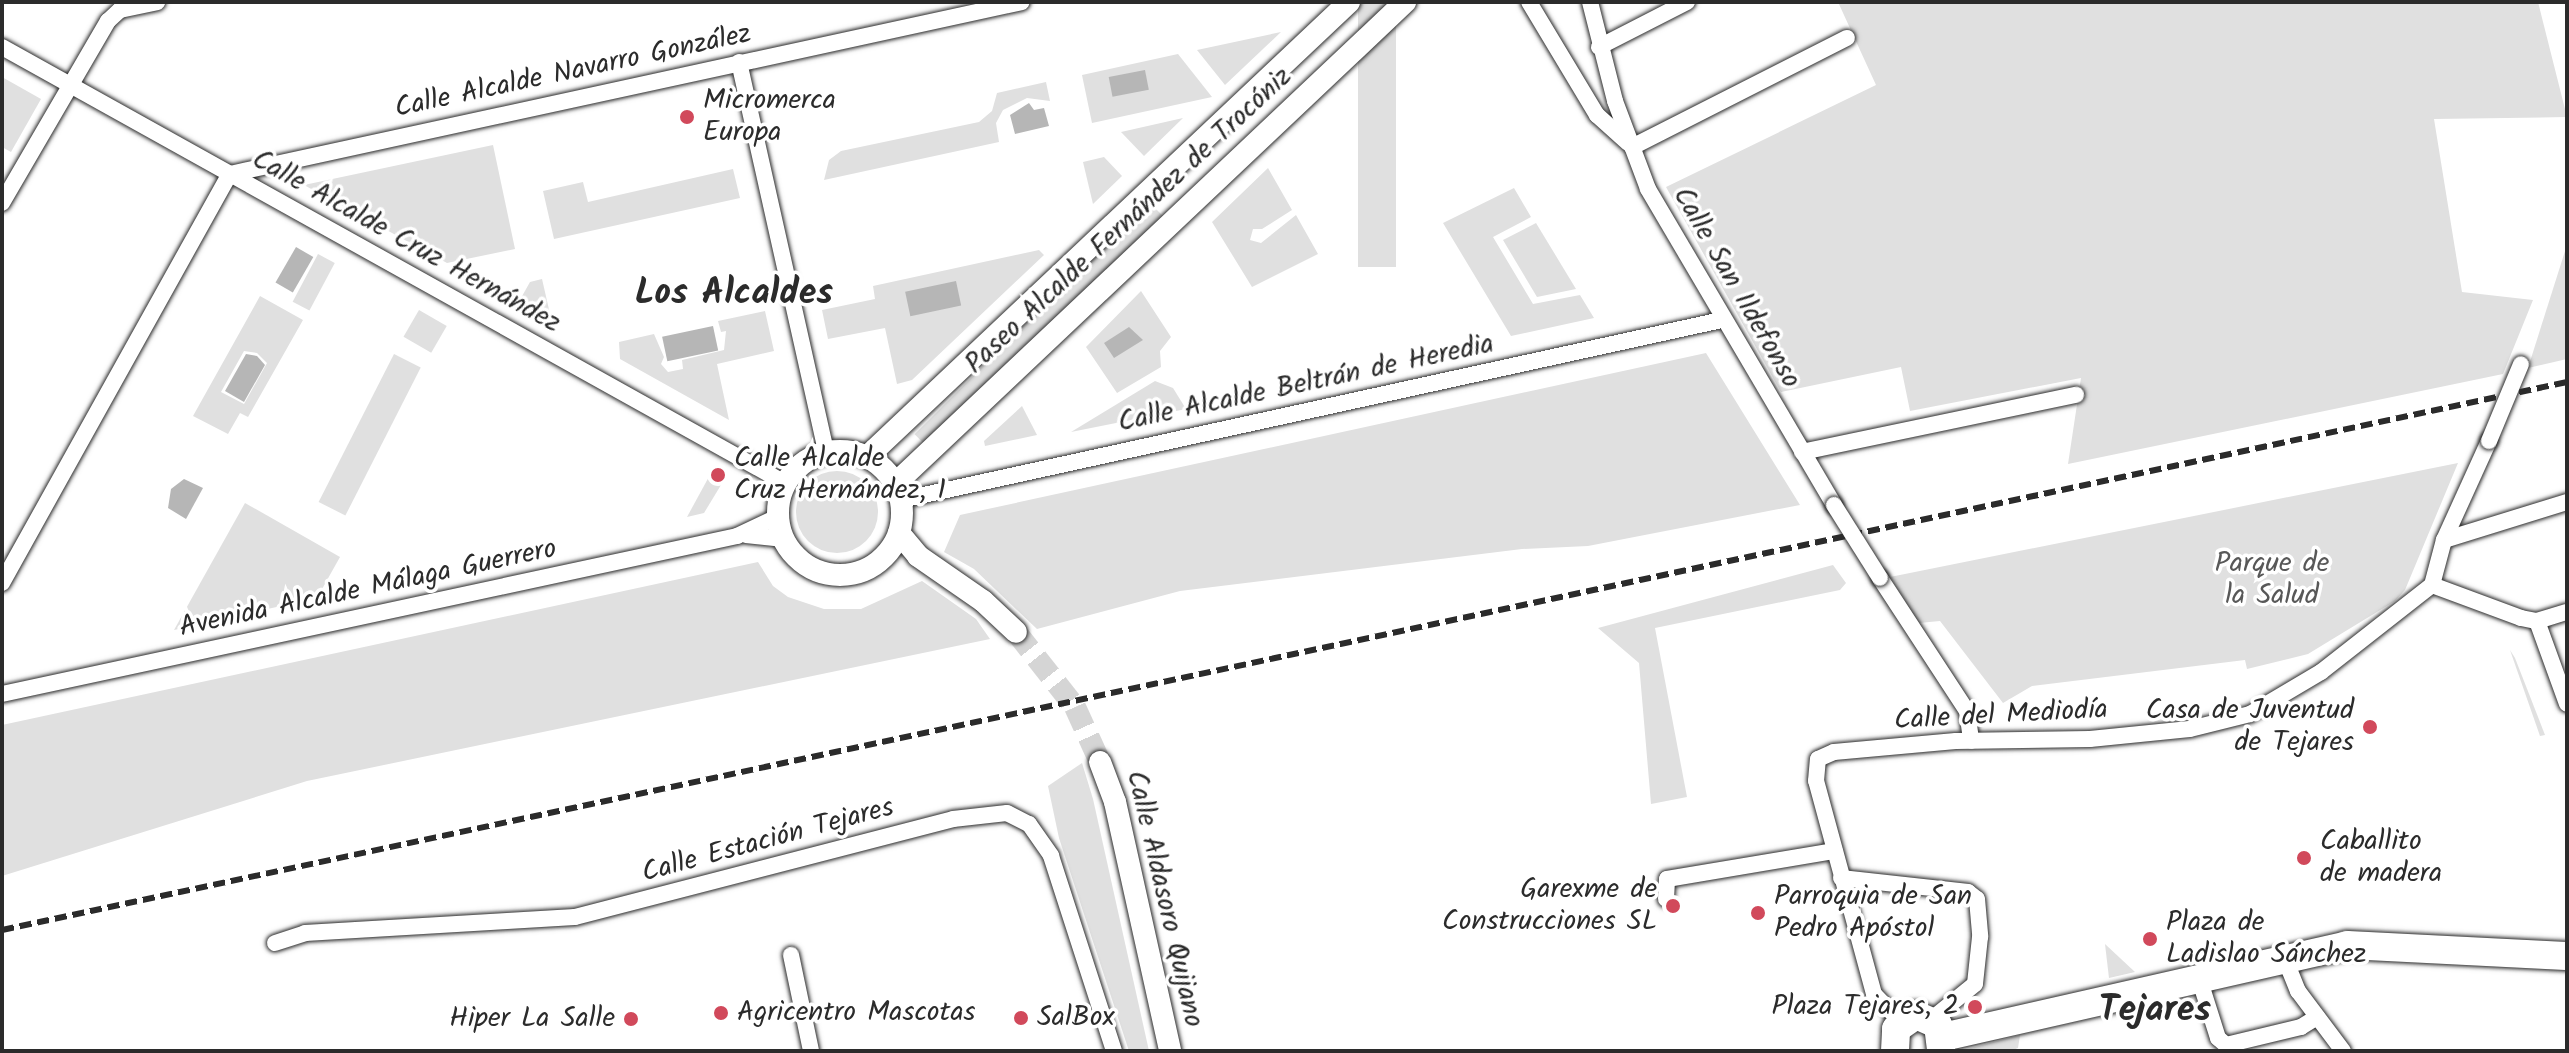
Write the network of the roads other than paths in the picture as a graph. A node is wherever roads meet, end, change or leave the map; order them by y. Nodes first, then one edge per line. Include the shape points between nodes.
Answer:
1 (157, 2) edge
2 (1022, 2) edge
3 (1349, 2) edge
4 (1405, 2) edge
5 (1529, 2) edge
6 (1590, 2) edge
7 (1687, 2) edge
8 (1847, 38) dead end
9 (2, 47) edge
10 (1599, 47) junction
11 (739, 62) junction
12 (70, 86) junction
13 (1632, 147) junction
14 (230, 174) junction
15 (2, 203) edge
16 (1722, 320) junction
17 (2521, 364) dead end
18 (2076, 395) dead end
19 (826, 452) junction
20 (1802, 452) junction
21 (867, 457) junction
22 (785, 483) junction
23 (898, 492) junction
24 (2567, 502) edge
25 (780, 528) junction
26 (2444, 540) junction
27 (894, 543) junction
28 (2, 583) edge
29 (2432, 585) junction
30 (2567, 612) edge
31 (2537, 621) junction
32 (1016, 632) tunnel mouth
33 (2, 694) edge
34 (2567, 704) edge
35 (1971, 741) junction
36 (1100, 762) tunnel mouth
37 (1835, 851) junction
38 (1841, 878) junction
39 (1666, 899) dead end
40 (275, 943) dead end
41 (791, 955) dead end
42 (2567, 956) edge
43 (2285, 959) junction
44 (2199, 978) junction
45 (2317, 1017) junction
46 (1939, 1036) edge
47 (1890, 1042) edge
48 (811, 1051) edge
49 (1114, 1051) edge
50 (1170, 1051) edge
51 (2343, 1051) edge

1 - 12 street via 120,10 108,21
2 - 11 street, Calle Alcalde Navarro González
3 - 21 main road, Paseo Alcalde Fernández de Trocóniz
4 - 23 main road, Paseo Alcalde Fernández de Trocóniz
5 - 13 street, Calle San Ildefonso via 1597,115
6 - 10 street, Calle San Ildefonso
7 - 10 street
8 - 13 street
9 - 12 street, Calle Alcalde Cruz Hernández
10 - 13 street, Calle San Ildefonso
11 - 14 street, Calle Alcalde Navarro González
11 - 19 street
12 - 14 street, Calle Alcalde Cruz Hernández
12 - 15 street
13 - 16 street, Calle San Ildefonso via 1670,231
14 - 22 street, Calle Alcalde Cruz Hernández
14 - 28 street
16 - 20 street, Calle San Ildefonso
16 - 23 street, Calle Alcalde Beltrán de Heredia
17 - 26 street, bridge
18 - 20 street
19 - 21 main road
19 - 22 main road via 809,459
20 - 35 street, Calle San Ildefonso, bridge via 1967,711
21 - 23 main road
22 - 25 main road
23 - 27 main road
24 - 26 street
25 - 27 main road via 806,566 841,576 875,565
25 - 33 street, Avenida Alcalde Málaga Guerrero
26 - 29 street
27 - 32 main road via 983,601
29 - 31 street
29 - 35 street, Calle del Mediodía via 2304,684 2250,714 2222,723 2090,739
30 - 31 street
31 - 34 street
35 - 37 street, Calle del Mediodía via 1834,752 1815,765
36 - 50 main road, Calle Aldasoro Quijano via 1115,802
37 - 38 street
37 - 39 street via 1667,879
38 - 46 street via 1968,892 1977,899 1978,977 1955,1002
38 - 47 street
40 - 49 street, Calle Estación Tejares via 305,933 575,917 953,819 1007,813 1029,824 1051,856
41 - 48 street
42 - 43 highway via 2366,943
43 - 44 highway
43 - 45 street via 2298,991
44 - 45 street via 2218,1038 2226,1045 2301,1027
44 - 46 highway
45 - 51 street
46 - 47 highway via 1916,1015

